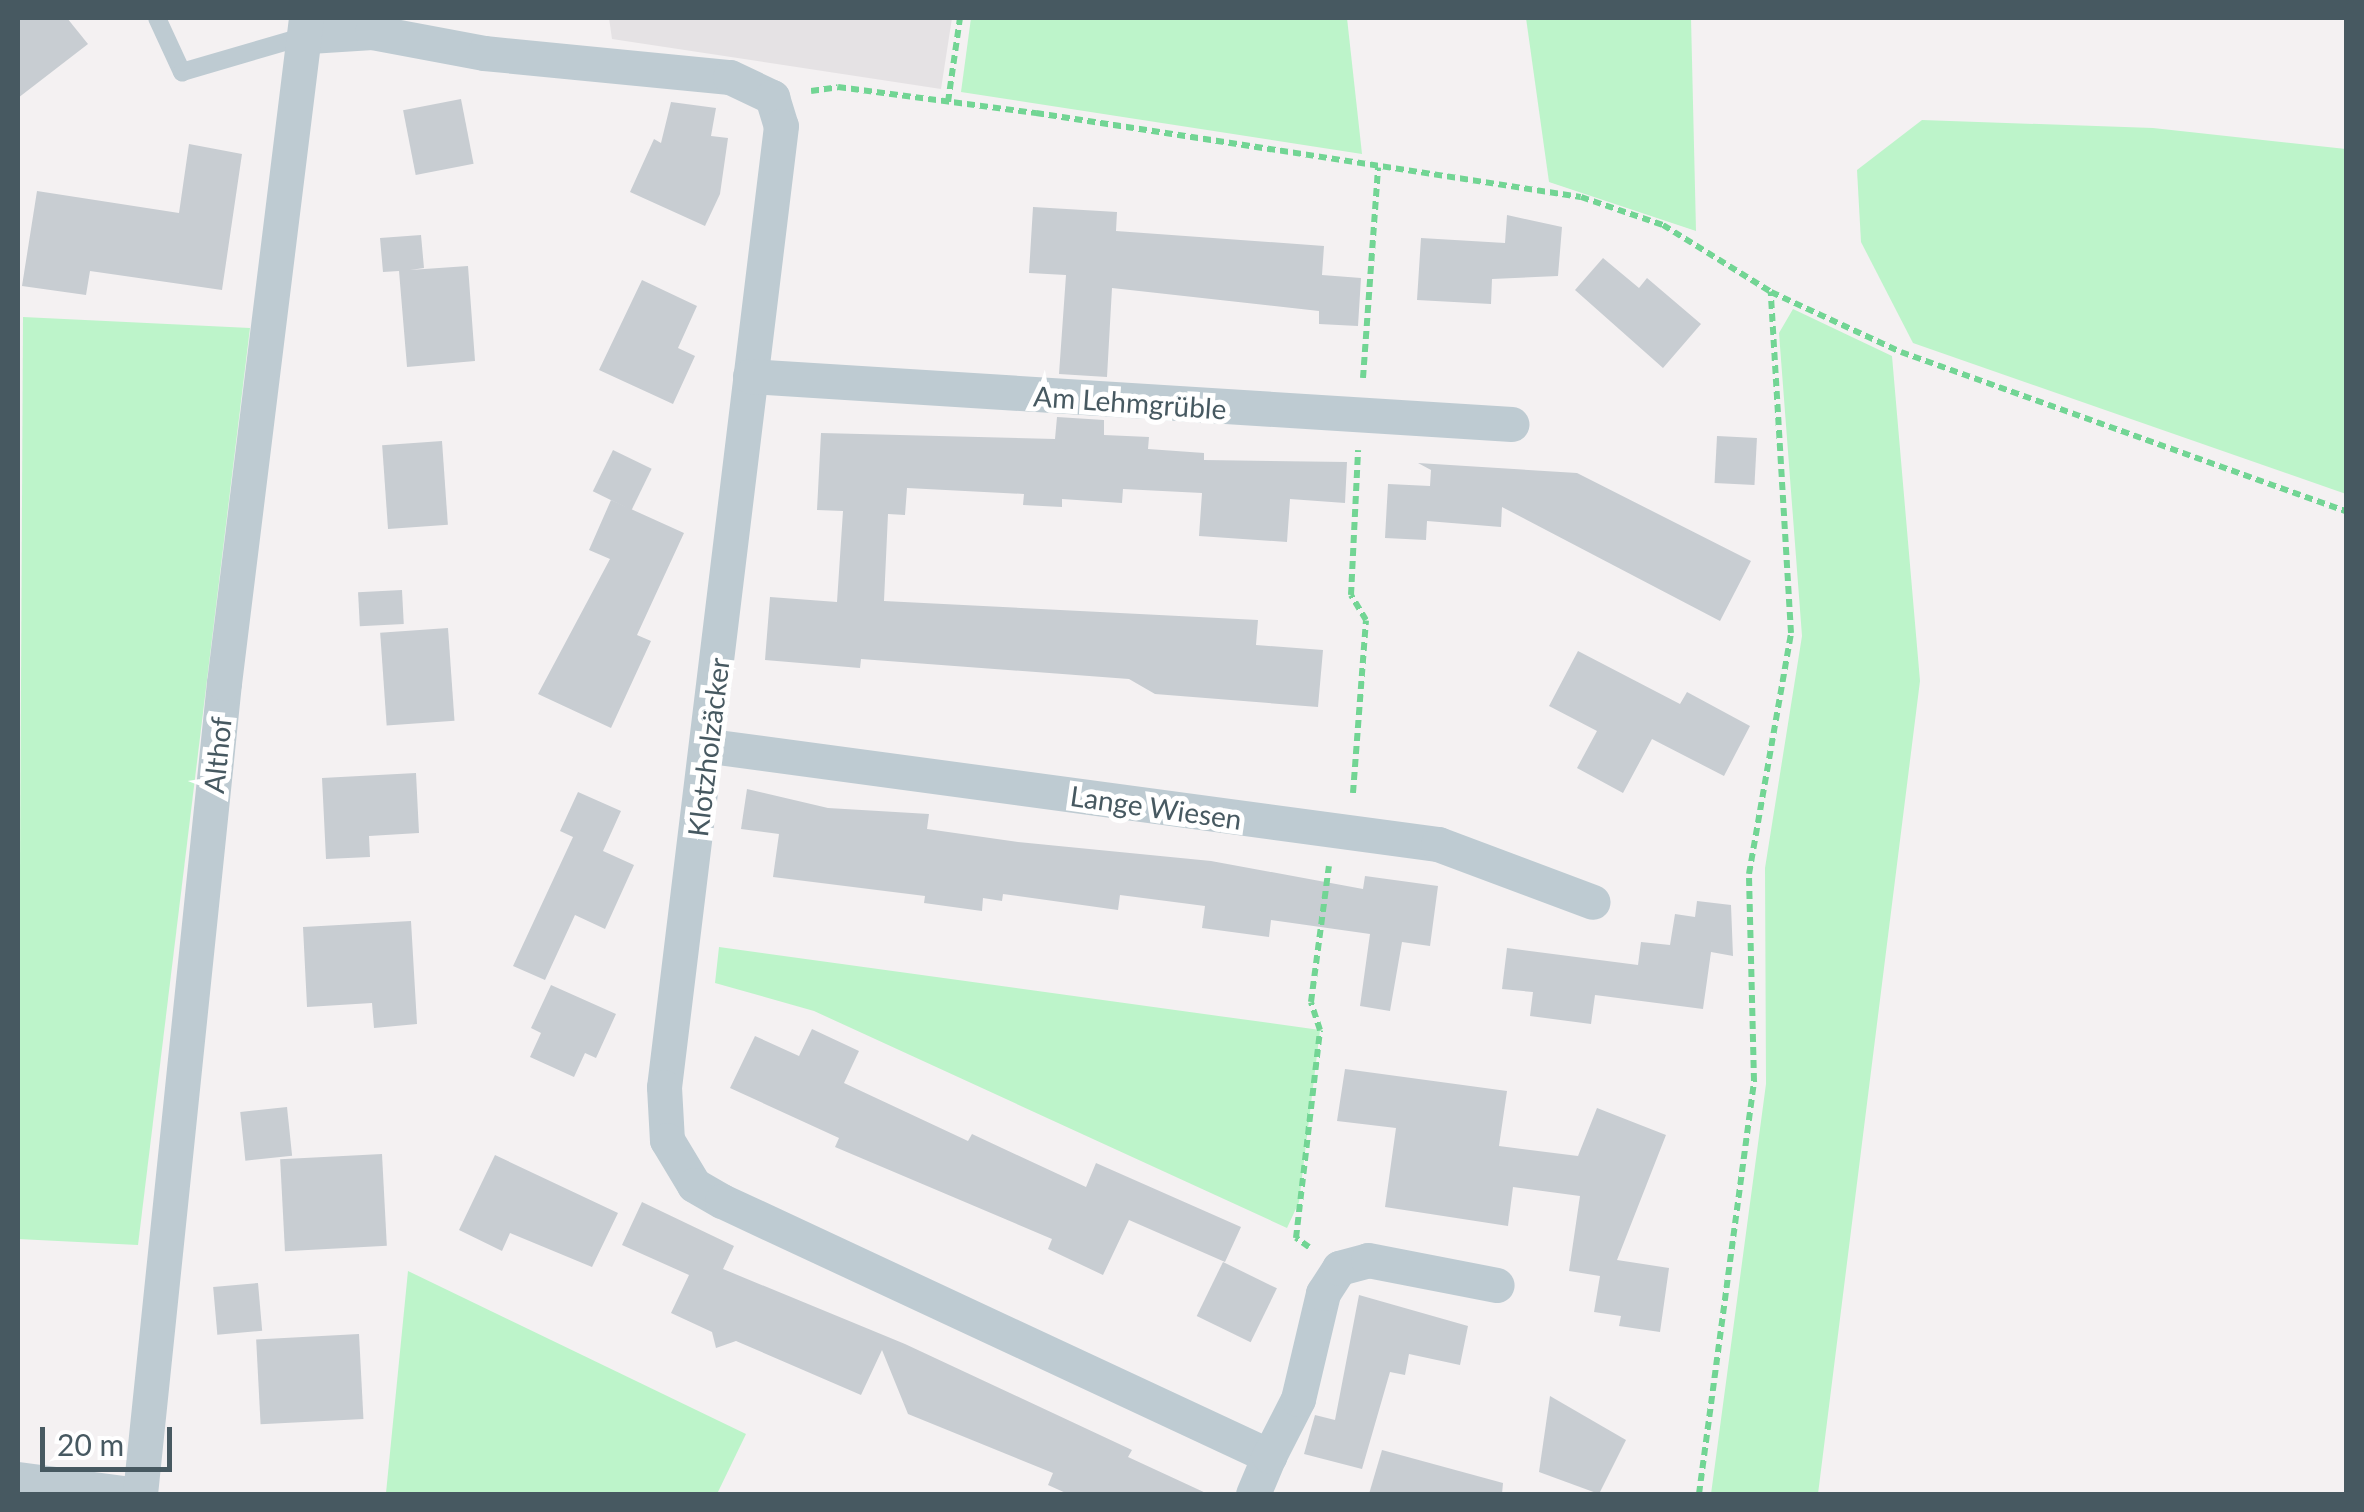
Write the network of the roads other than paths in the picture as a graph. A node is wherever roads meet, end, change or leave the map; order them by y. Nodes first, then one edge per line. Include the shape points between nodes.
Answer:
1 (158, 18) edge
2 (308, 26) edge
3 (750, 376) junction
4 (1511, 424) dead end
5 (710, 746) junction
6 (1593, 902) dead end
7 (1497, 1285) dead end
8 (1270, 1456) junction
9 (18, 1480) edge
10 (131, 1494) edge
11 (140, 1494) edge
12 (1252, 1494) edge

1 - 2 lane via 182,72
2 - 3 street, Klotzholzäcker via 484,53 730,77 772,98 781,126
2 - 11 street, Althof via 224,683
3 - 4 street, Am Lehmgrüble
3 - 5 street, Klotzholzäcker
5 - 6 street, Lange Wiesen via 1438,844
5 - 8 street, Klotzholzäcker via 664,1087 668,1140 682,1172 722,1201
7 - 8 street via 1368,1260 1339,1268 1323,1293 1298,1400
8 - 12 street
9 - 10 street

